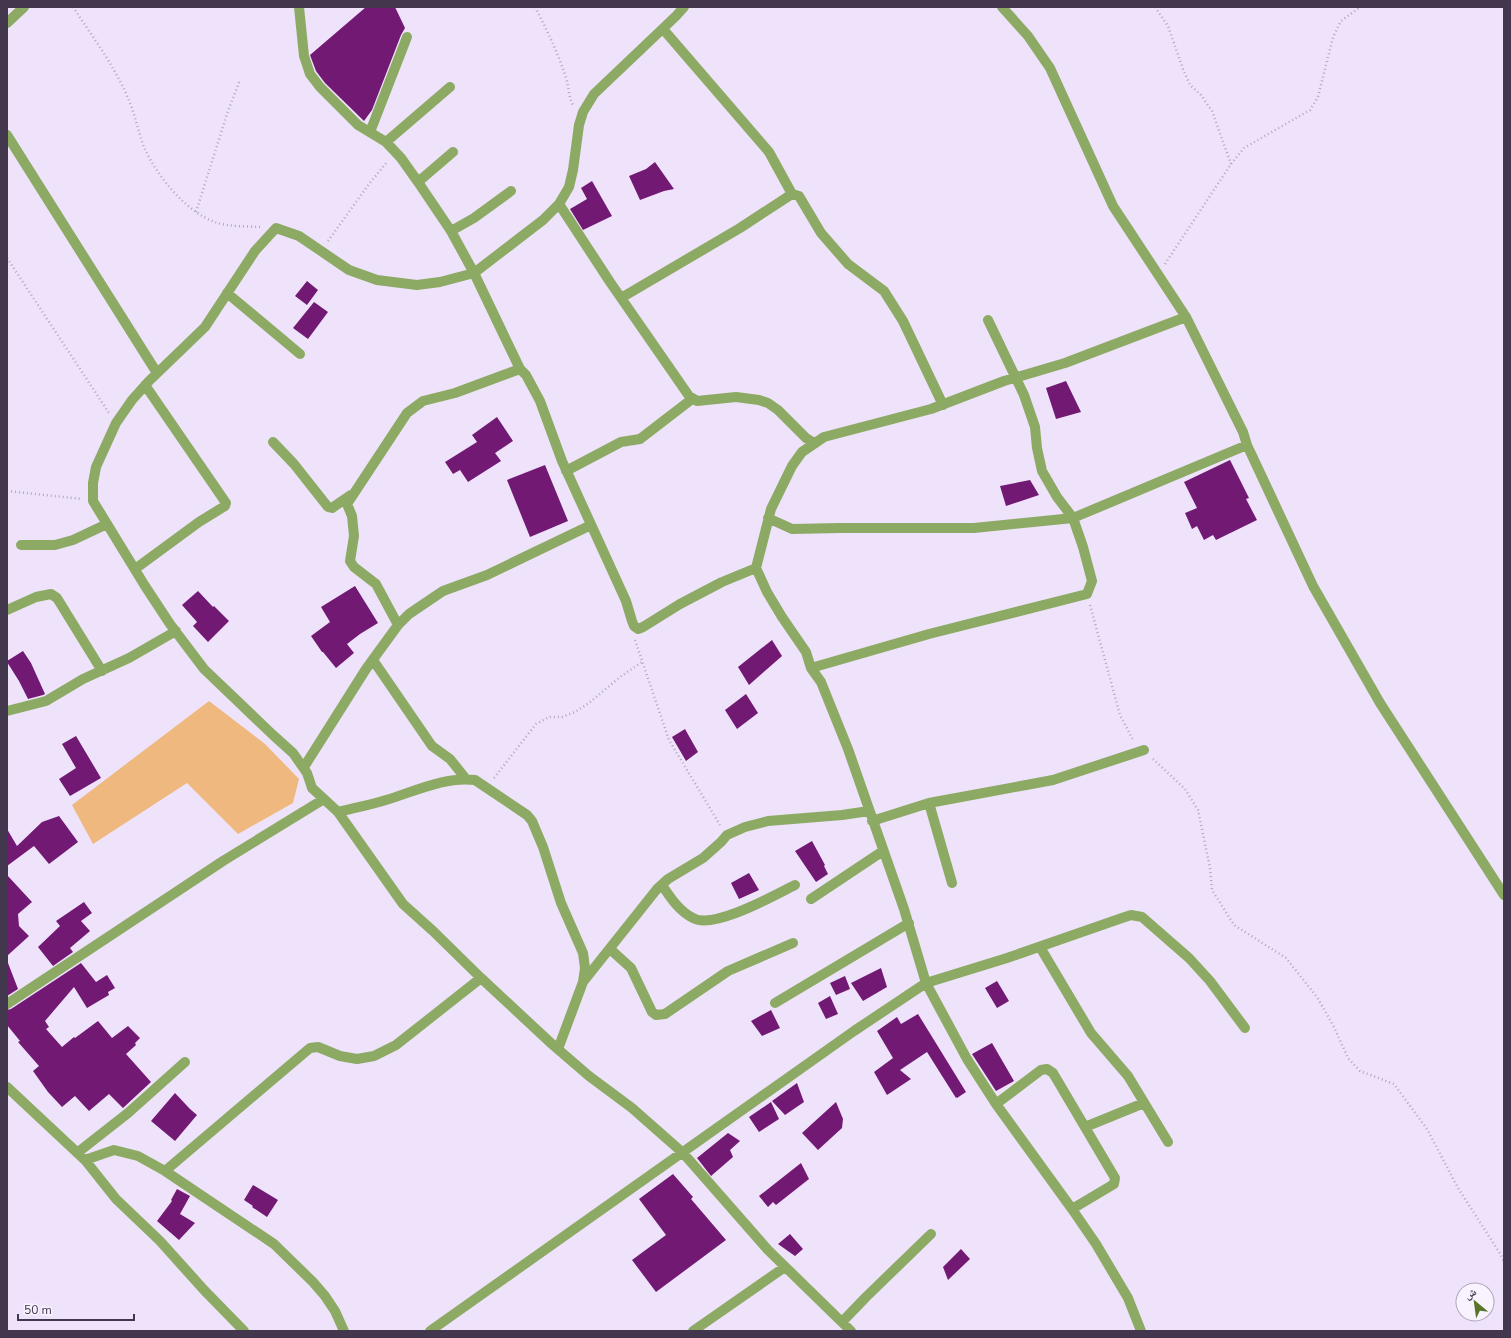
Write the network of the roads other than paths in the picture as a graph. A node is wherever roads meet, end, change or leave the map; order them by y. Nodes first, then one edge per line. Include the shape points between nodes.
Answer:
1 (24, 7) edge
2 (299, 7) edge
3 (684, 7) edge
4 (1002, 7) edge
5 (7, 23) edge
6 (663, 29) junction
7 (407, 37) dead end
8 (450, 87) dead end
9 (370, 132) junction
10 (7, 134) edge
11 (386, 142) junction
12 (453, 152) dead end
13 (418, 182) junction
14 (511, 191) dead end
15 (792, 194) junction
16 (559, 204) junction
17 (451, 231) junction
18 (474, 273) junction
19 (227, 293) junction
20 (621, 298) junction
21 (1186, 317) junction
22 (988, 320) dead end
23 (300, 354) dead end
24 (520, 369) junction
25 (157, 373) junction
26 (1017, 377) junction
27 (145, 386) junction
28 (692, 399) junction
29 (943, 404) junction
30 (273, 442) dead end
31 (814, 443) junction
32 (1247, 445) junction
33 (566, 472) junction
34 (352, 495) junction
35 (768, 518) junction
36 (1073, 518) junction
37 (107, 524) junction
38 (592, 525) junction
39 (21, 545) dead end
40 (756, 568) junction
41 (135, 569) junction
42 (7, 610) edge
43 (398, 625) junction
44 (176, 631) junction
45 (373, 660) junction
46 (811, 668) junction
47 (102, 671) junction
48 (7, 711) edge
49 (1144, 750) road end
50 (304, 767) junction
51 (466, 779) junction
52 (324, 799) junction
53 (929, 803) junction
54 (338, 812) junction
55 (871, 816) junction
56 (883, 851) junction
57 (952, 883) dead end
58 (662, 885) junction
59 (795, 885) dead end
60 (1504, 895) edge
61 (811, 898) dead end
62 (909, 923) junction
63 (793, 943) dead end
64 (1040, 947) junction
65 (610, 949) junction
66 (481, 978) junction
67 (583, 982) junction
68 (926, 983) junction
69 (775, 1003) dead end
70 (7, 1004) edge
71 (1245, 1028) dead end
72 (558, 1049) junction
73 (185, 1062) dead end
74 (7, 1087) edge
75 (1144, 1103) junction
76 (996, 1104) junction
77 (1085, 1127) junction
78 (1168, 1142) dead end
79 (682, 1152) junction
80 (77, 1153) junction
81 (85, 1160) junction
82 (165, 1171) junction
83 (1072, 1209) junction
84 (931, 1234) dead end
85 (785, 1267) junction
86 (842, 1322) junction
87 (244, 1331) edge
88 (344, 1331) edge
89 (430, 1331) edge
90 (693, 1331) edge
91 (851, 1331) edge
92 (1141, 1331) edge

1 - 5 street
2 - 9 street via 304,56 310,74 358,125
3 - 6 street
4 - 21 street via 1028,36 1050,68 1113,206
6 - 15 street via 769,152
6 - 16 street via 594,94 582,115 569,187
7 - 9 street
8 - 11 street
9 - 11 street
10 - 25 street
11 - 13 street
12 - 13 street
13 - 17 street
14 - 17 street
15 - 20 street via 740,228
15 - 29 street via 799,196 821,233 848,264 884,291 903,321
16 - 18 street via 543,220
16 - 20 street
17 - 18 street
18 - 19 street via 417,285 377,280 349,270 299,236 276,228 255,250
18 - 24 street
19 - 23 street
19 - 25 street via 205,327
20 - 28 street
21 - 26 street via 1065,363
21 - 32 street via 1240,425
22 - 26 street
24 - 33 street via 540,401
24 - 34 street via 454,393 423,401 407,414
25 - 27 street
26 - 29 street
26 - 36 street via 1035,427 1042,471
27 - 37 street via 116,423 96,467 93,482 94,501
27 - 41 street via 226,503
28 - 31 street via 736,397 768,403
28 - 33 street via 640,439 621,442
29 - 31 street via 824,437
30 - 34 street via 328,507 332,508
31 - 35 street via 802,452 792,466
32 - 36 street
32 - 60 street via 1313,586 1380,703
33 - 38 street
34 - 43 street via 347,504 352,516 354,536 350,562 376,584
35 - 36 street via 792,529 974,528
35 - 40 street
36 - 46 street via 1092,581 1087,594 929,634
37 - 39 street via 73,540 55,544
37 - 41 street
38 - 40 street via 626,601 634,626 638,628 722,582
38 - 43 street via 487,575 443,591 415,609
40 - 46 street via 767,592 806,652
41 - 44 street
42 - 47 street via 51,594 57,598
43 - 45 street
44 - 47 street
44 - 50 street via 204,669 293,753
45 - 50 street
45 - 51 street via 432,746 450,759
46 - 55 street via 821,682
47 - 48 street via 46,701
49 - 53 street via 1053,780
50 - 52 street via 312,788
51 - 54 street via 436,784 384,801
51 - 67 street via 475,780 527,815 535,827 561,903 583,953
52 - 54 street
52 - 70 street via 224,861
53 - 55 street
53 - 57 street
54 - 66 street via 403,904
55 - 56 street
55 - 58 street via 842,815 768,821 745,827 727,836 703,858
56 - 61 street
56 - 62 street
58 - 59 street via 684,912 694,919 710,920 734,914
58 - 65 street
62 - 68 street
62 - 69 street
63 - 65 street via 728,970 665,1014 656,1015 652,1012 631,968
64 - 68 street
64 - 71 street via 1132,915 1142,917 1198,968
64 - 75 street via 1091,1033 1128,1076
65 - 67 street
66 - 72 street
66 - 82 street via 396,1046 374,1056 358,1059 340,1056 318,1047 310,1048
67 - 72 street
68 - 76 street via 967,1059
68 - 79 street
72 - 79 street
73 - 80 street
74 - 80 street
75 - 77 street
75 - 78 street
76 - 77 street via 1042,1070 1047,1069 1053,1073
76 - 83 street
77 - 83 street via 1115,1178 1114,1184
79 - 85 street
79 - 89 street
80 - 81 street
81 - 82 street via 114,1150 138,1156
81 - 87 street via 116,1199 160,1241
82 - 88 street via 274,1244 313,1282 335,1311
83 - 92 street via 1128,1298
84 - 86 street
85 - 86 street
85 - 90 street
86 - 91 street

